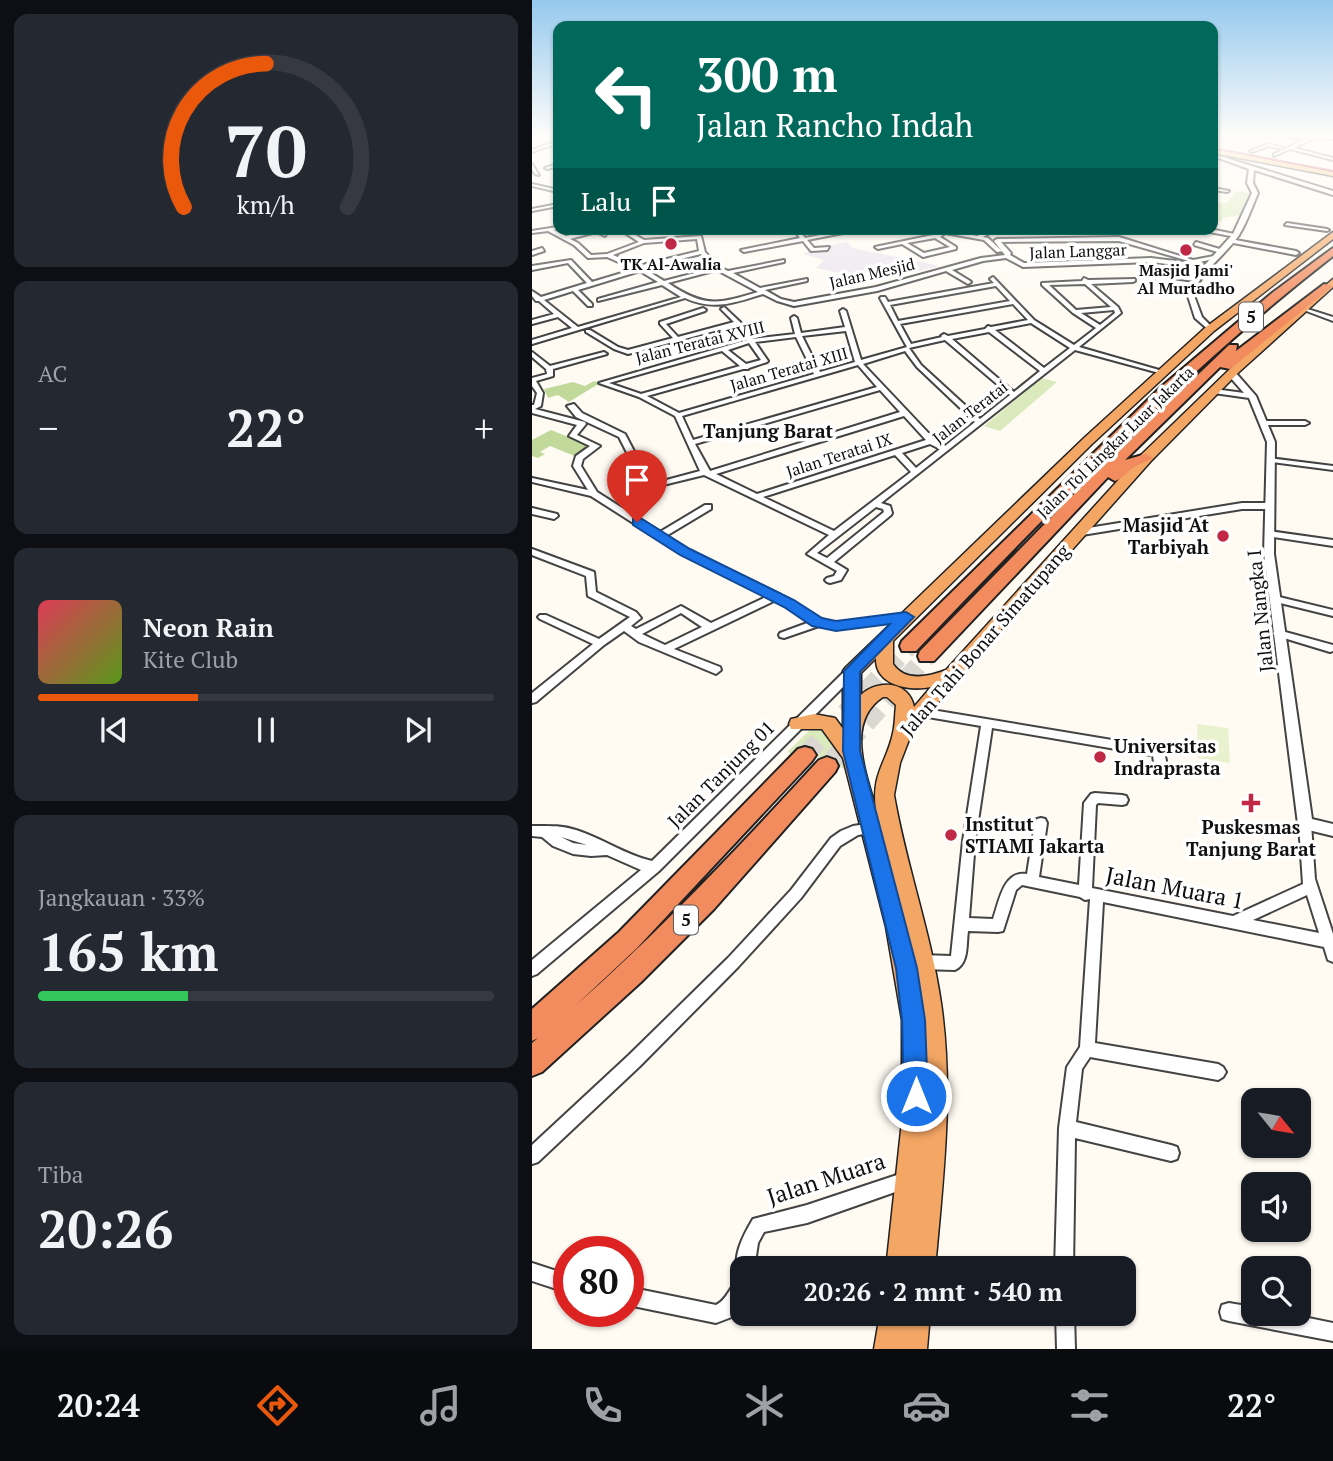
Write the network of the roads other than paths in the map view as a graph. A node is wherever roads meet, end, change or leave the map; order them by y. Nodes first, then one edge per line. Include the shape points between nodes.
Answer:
1 (1221, 198) edge
2 (1253, 198) edge
3 (1218, 201) dead end
4 (553, 206) edge
5 (532, 210) edge
6 (1287, 224) dead end
7 (553, 229) edge
8 (550, 230) junction
9 (532, 232) edge
10 (553, 232) edge
11 (1218, 232) edge
12 (1331, 233) edge
13 (560, 235) edge
14 (577, 235) edge
15 (631, 235) edge
16 (795, 235) edge
17 (804, 235) edge
18 (925, 235) edge
19 (939, 235) edge
20 (969, 235) edge
21 (982, 235) edge
22 (1082, 235) edge
23 (1236, 235) junction
24 (978, 237) junction
25 (566, 238) junction
26 (1083, 238) junction
27 (643, 242) junction
28 (902, 242) junction
29 (1230, 242) junction
30 (1196, 244) dead end
31 (744, 247) dead end
32 (878, 247) dead end
33 (827, 248) dead end
34 (542, 250) dead end
35 (1221, 251) junction
36 (1333, 251) edge
37 (532, 253) edge
38 (703, 253) junction
39 (1296, 253) dead end
40 (608, 255) junction
41 (923, 255) junction
42 (1007, 256) junction
43 (590, 257) junction
44 (1214, 258) junction
45 (569, 261) junction
46 (782, 261) dead end
47 (935, 261) dead end
48 (1196, 262) junction
49 (1333, 264) edge
50 (532, 266) edge
51 (717, 268) junction
52 (947, 269) junction
53 (636, 270) junction
54 (727, 272) junction
55 (937, 272) junction
56 (1279, 275) junction
57 (946, 278) dead end
58 (806, 280) dead end
59 (1084, 280) junction
60 (1133, 280) dead end
61 (1158, 281) dead end
62 (968, 282) dead end
63 (662, 283) junction
64 (1330, 284) edge
65 (592, 285) junction
66 (1194, 285) junction
67 (898, 286) dead end
68 (882, 288) junction
69 (575, 290) junction
70 (761, 291) junction
71 (532, 293) edge
72 (682, 298) junction
73 (883, 298) dead end
74 (600, 300) dead end
75 (540, 301) junction
76 (1013, 302) junction
77 (888, 304) junction
78 (590, 305) dead end
79 (532, 306) edge
80 (1116, 308) junction
81 (1303, 308) junction
82 (724, 309) dead end
83 (703, 310) dead end
84 (844, 311) dead end
85 (1075, 312) junction
86 (557, 315) junction
87 (1224, 317) junction
88 (794, 318) dead end
89 (1199, 318) junction
90 (1333, 319) edge
91 (1032, 321) junction
92 (532, 322) edge
93 (738, 323) junction
94 (897, 323) junction
95 (988, 328) junction
96 (1100, 328) junction
97 (577, 329) junction
98 (847, 329) junction
99 (1210, 329) junction
100 (589, 331) dead end
101 (798, 334) junction
102 (944, 337) junction
103 (677, 339) junction
104 (534, 340) edge
105 (751, 341) junction
106 (1073, 346) junction
107 (908, 348) junction
108 (723, 349) junction
109 (633, 351) junction
110 (532, 354) edge
111 (604, 354) dead end
112 (859, 363) junction
113 (549, 368) junction
114 (746, 368) junction
115 (647, 370) junction
116 (1165, 370) junction
117 (1044, 371) junction
118 (1232, 374) junction
119 (818, 375) junction
120 (532, 380) edge
121 (881, 387) junction
122 (1214, 391) junction
123 (1014, 395) junction
124 (641, 396) junction
125 (1252, 396) junction
126 (571, 406) dead end
127 (1145, 410) junction
128 (534, 412) edge
129 (905, 413) junction
130 (678, 415) junction
131 (1162, 416) junction
132 (979, 422) junction
133 (1266, 423) junction
134 (1305, 424) dead end
135 (931, 441) junction
136 (693, 443) junction
137 (945, 449) junction
138 (896, 451) junction
139 (1146, 458) junction
140 (1272, 460) junction
141 (1333, 468) edge
142 (708, 472) junction
143 (915, 472) junction
144 (532, 481) edge
145 (594, 494) junction
146 (755, 497) junction
147 (875, 504) junction
148 (1270, 506) junction
149 (708, 507) dead end
150 (532, 511) edge
151 (554, 516) dead end
152 (1076, 533) junction
153 (1269, 534) junction
154 (835, 535) junction
155 (659, 536) junction
156 (1333, 543) edge
157 (534, 554) edge
158 (828, 562) junction
159 (830, 580) dead end
160 (992, 589) junction
161 (776, 596) junction
162 (1275, 599) junction
163 (1333, 613) edge
164 (543, 617) dead end
165 (906, 617) junction
166 (818, 623) junction
167 (708, 626) junction
168 (630, 631) junction
169 (1278, 633) junction
170 (784, 635) dead end
171 (885, 638) junction
172 (600, 643) junction
173 (909, 646) tunnel mouth
174 (1330, 648) dead end
175 (665, 649) junction
176 (927, 656) tunnel mouth
177 (716, 670) dead end
178 (852, 671) junction
179 (952, 674) junction
180 (535, 693) edge
181 (920, 712) junction
182 (987, 722) junction
183 (798, 724) junction
184 (902, 734) junction
185 (852, 754) junction
186 (1160, 771) dead end
187 (874, 797) junction
188 (1122, 800) dead end
189 (1041, 823) dead end
190 (1305, 824) junction
191 (872, 828) junction
192 (1333, 830) edge
193 (532, 831) edge
194 (654, 867) junction
195 (1032, 881) junction
196 (1310, 887) junction
197 (1091, 895) junction
198 (1232, 923) junction
199 (961, 924) junction
200 (1331, 948) edge
201 (921, 962) junction
202 (532, 969) edge
203 (532, 1027) edge
204 (1087, 1049) junction
205 (532, 1062) edge
206 (1218, 1072) dead end
207 (1067, 1128) junction
208 (1171, 1153) dead end
209 (532, 1156) edge
210 (911, 1178) junction
211 (747, 1256) edge
212 (902, 1256) edge
213 (921, 1256) edge
214 (1064, 1256) edge
215 (532, 1272) edge
216 (553, 1279) edge
217 (644, 1299) edge
218 (730, 1308) edge
219 (1229, 1312) dead end
220 (893, 1326) edge
221 (914, 1326) edge
222 (1065, 1326) edge
223 (1333, 1332) edge
224 (890, 1349) edge
225 (911, 1349) edge
226 (1066, 1349) edge

1 - 3 street
2 - 23 street
4 - 5 street
6 - 12 street
7 - 8 street
8 - 9 street
8 - 10 street
11 - 23 street
12 - 56 highway
13 - 25 street
14 - 25 street
15 - 27 street
16 - 31 street
17 - 33 street via 813,250
18 - 28 street
19 - 41 street via 954,248
20 - 24 street
21 - 24 street
22 - 26 street
23 - 29 street
24 - 42 street
25 - 43 street
26 - 42 street via 997,241
26 - 48 street via 1119,239
27 - 38 street via 699,237
27 - 40 street
28 - 32 street
28 - 41 street
29 - 35 street
29 - 39 street
30 - 35 street
34 - 37 street
35 - 44 street
36 - 127 highway, Jalan Tol Lingkar Luar Jakarta / 5 via 1240,325
38 - 51 street
38 - 53 street
40 - 43 street
40 - 53 street
41 - 47 street
42 - 48 street, Jalan Langgar via 1023,265
42 - 52 street, Jalan Langgar
43 - 45 street
44 - 48 street, Jalan Langgar
44 - 66 street
45 - 50 street
45 - 65 street
46 - 54 street
49 - 131 highway, Jalan Tol Lingkar Luar Jakarta / 5 via 1244,338
51 - 54 street
51 - 63 street
52 - 55 street, Jalan Mesjid
52 - 62 street
53 - 63 street
53 - 65 street
54 - 70 street
55 - 57 street
55 - 68 street, Jalan Mesjid
56 - 87 highway
56 - 127 highway via 1173,374
58 - 70 street
59 - 60 street
59 - 80 street
59 - 85 street via 1044,284
61 - 66 street
63 - 72 street
63 - 74 street
64 - 81 highway, Jalan Tahi Bonar Simatupang
64 - 131 highway
65 - 69 street
66 - 89 street via 1190,293
67 - 68 street
68 - 70 street, Jalan Mesjid via 803,303 787,303
69 - 75 street
69 - 78 street
70 - 72 street via 720,304
71 - 75 street
72 - 97 street
73 - 77 street
75 - 79 street
75 - 86 street
76 - 77 street via 995,282
76 - 91 street
76 - 94 street
77 - 94 street
80 - 85 street
80 - 96 street, Jalan Teratai via 1118,313
81 - 90 street
81 - 118 highway, Jalan Tahi Bonar Simatupang
82 - 93 street
83 - 103 street via 662,323
84 - 98 street
85 - 96 street
86 - 92 street
86 - 97 street
87 - 89 street
87 - 99 highway
88 - 101 street
89 - 99 street
91 - 95 street, Jalan Teratai XIII
91 - 106 street
93 - 103 street
93 - 105 street
94 - 107 street
95 - 102 street, Jalan Teratai XIII
95 - 117 street
96 - 106 street, Jalan Teratai
97 - 104 street
98 - 101 street, Jalan Teratai XVIII
98 - 112 street
99 - 116 highway
100 - 109 street via 622,351
101 - 105 street, Jalan Teratai XVIII
101 - 119 street
102 - 107 street, Jalan Teratai XIII
102 - 123 street
103 - 109 street
105 - 108 street, Jalan Teratai XVIII
105 - 114 street via 765,359
106 - 116 street
106 - 117 street, Jalan Teratai
107 - 112 street, Jalan Teratai XIII
107 - 132 street via 919,366
108 - 114 street
108 - 115 street, Jalan Teratai XVIII
109 - 115 street
110 - 113 street
111 - 113 street
112 - 119 street, Jalan Teratai XIII
112 - 121 street
113 - 120 street via 549,376
114 - 124 street
115 - 124 street, Jalan Teratai XVIII via 602,383
116 - 165 highway
117 - 123 street, Jalan Teratai
118 - 122 highway, Jalan Tahi Bonar Simatupang
118 - 125 street, Jalan Nangka I
119 - 130 street, Jalan Teratai XIII
120 - 128 street via 540,393
121 - 129 street
121 - 136 street
122 - 125 street
122 - 139 highway, Jalan Tahi Bonar Simatupang
123 - 132 street, Jalan Teratai
124 - 130 street
125 - 133 street, Jalan Nangka I
126 - 142 street via 579,415 624,438 646,482 659,484
127 - 173 highway, Jalan Tol Lingkar Luar Jakarta / 5
128 - 145 street via 582,424 573,436 596,446 579,458 577,466
129 - 135 street
129 - 142 street
130 - 136 street
131 - 160 highway, Jalan Tol Lingkar Luar Jakarta / 5
132 - 137 street, Jalan Teratai
133 - 134 street
133 - 140 street, Jalan Nangka I
135 - 137 street
135 - 138 street, Jalan Teratai IX
136 - 142 street
137 - 143 street, Jalan Teratai
138 - 143 street
138 - 146 street, Jalan Teratai IX
139 - 152 highway, Jalan Tahi Bonar Simatupang
139 - 160 highway via 1130,463 1049,546
140 - 141 street
140 - 148 street, Jalan Nangka I
142 - 146 street
143 - 147 street, Jalan Teratai
144 - 145 street
145 - 155 street
146 - 154 street
147 - 154 street, Jalan Teratai
147 - 158 street via 887,508 888,513
148 - 152 street via 1242,506
148 - 153 street, Jalan Nangka I
149 - 155 street
150 - 151 street
152 - 179 highway, Jalan Tahi Bonar Simatupang
153 - 156 street
153 - 162 street, Jalan Nangka I
154 - 158 street, Jalan Teratai via 811,554
155 - 161 street
157 - 168 street via 591,574 591,594 635,616
158 - 159 street via 842,570
160 - 176 highway, Jalan Tol Lingkar Luar Jakarta / 5
161 - 166 street
161 - 167 street
162 - 163 street
162 - 169 street, Jalan Nangka I
164 - 172 street
165 - 166 street via 836,626
165 - 171 highway
166 - 170 street
167 - 168 street via 681,609
167 - 175 street
168 - 172 street
168 - 175 street
169 - 174 street
169 - 190 street, Jalan Nangka I
171 - 178 highway
171 - 179 highway via 884,664 894,678 920,683
172 - 180 street
175 - 177 street
178 - 183 street, Jalan Tanjung 01
178 - 185 highway, Jalan Tahi Bonar Simatupang
179 - 181 highway, Jalan Tahi Bonar Simatupang
181 - 182 street
181 - 184 highway, Jalan Tahi Bonar Simatupang
182 - 186 street via 1154,751 1159,754
182 - 199 street
183 - 185 highway via 828,723
183 - 194 street, Jalan Tanjung 01
184 - 185 highway via 904,701 892,693 875,693 861,705
184 - 187 highway, Jalan Tahi Bonar Simatupang
185 - 187 highway, Jalan Tahi Bonar Simatupang
187 - 191 highway, Jalan Tahi Bonar Simatupang
187 - 201 highway, Jalan Tahi Bonar Simatupang via 895,857
188 - 197 street via 1100,797 1090,803
189 - 195 street
190 - 192 street
190 - 196 street
191 - 209 street via 846,833 834,842 812,877 694,1006
191 - 210 highway, Jalan Tahi Bonar Simatupang via 907,968 914,1020
193 - 194 street via 546,832 550,838 583,851 606,850
194 - 202 street, Jalan Tanjung 01
195 - 197 street, Jalan Muara 1
195 - 199 street via 1013,881 998,926
196 - 198 street
196 - 200 street
197 - 198 street, Jalan Muara 1
197 - 204 street
198 - 200 street, Jalan Muara 1
199 - 201 street via 957,962
201 - 213 highway, Jalan Tahi Bonar Simatupang via 932,1029 933,1073
203 - 205 highway, 5 via 816,761 705,901
204 - 206 street
204 - 207 street via 1075,1067
207 - 208 street
207 - 214 street
210 - 211 street, Jalan Muara via 807,1214 759,1225
210 - 212 highway, Jalan Tahi Bonar Simatupang
215 - 216 street
217 - 218 street via 716,1314
219 - 223 street
220 - 224 highway
221 - 225 highway
222 - 226 street

